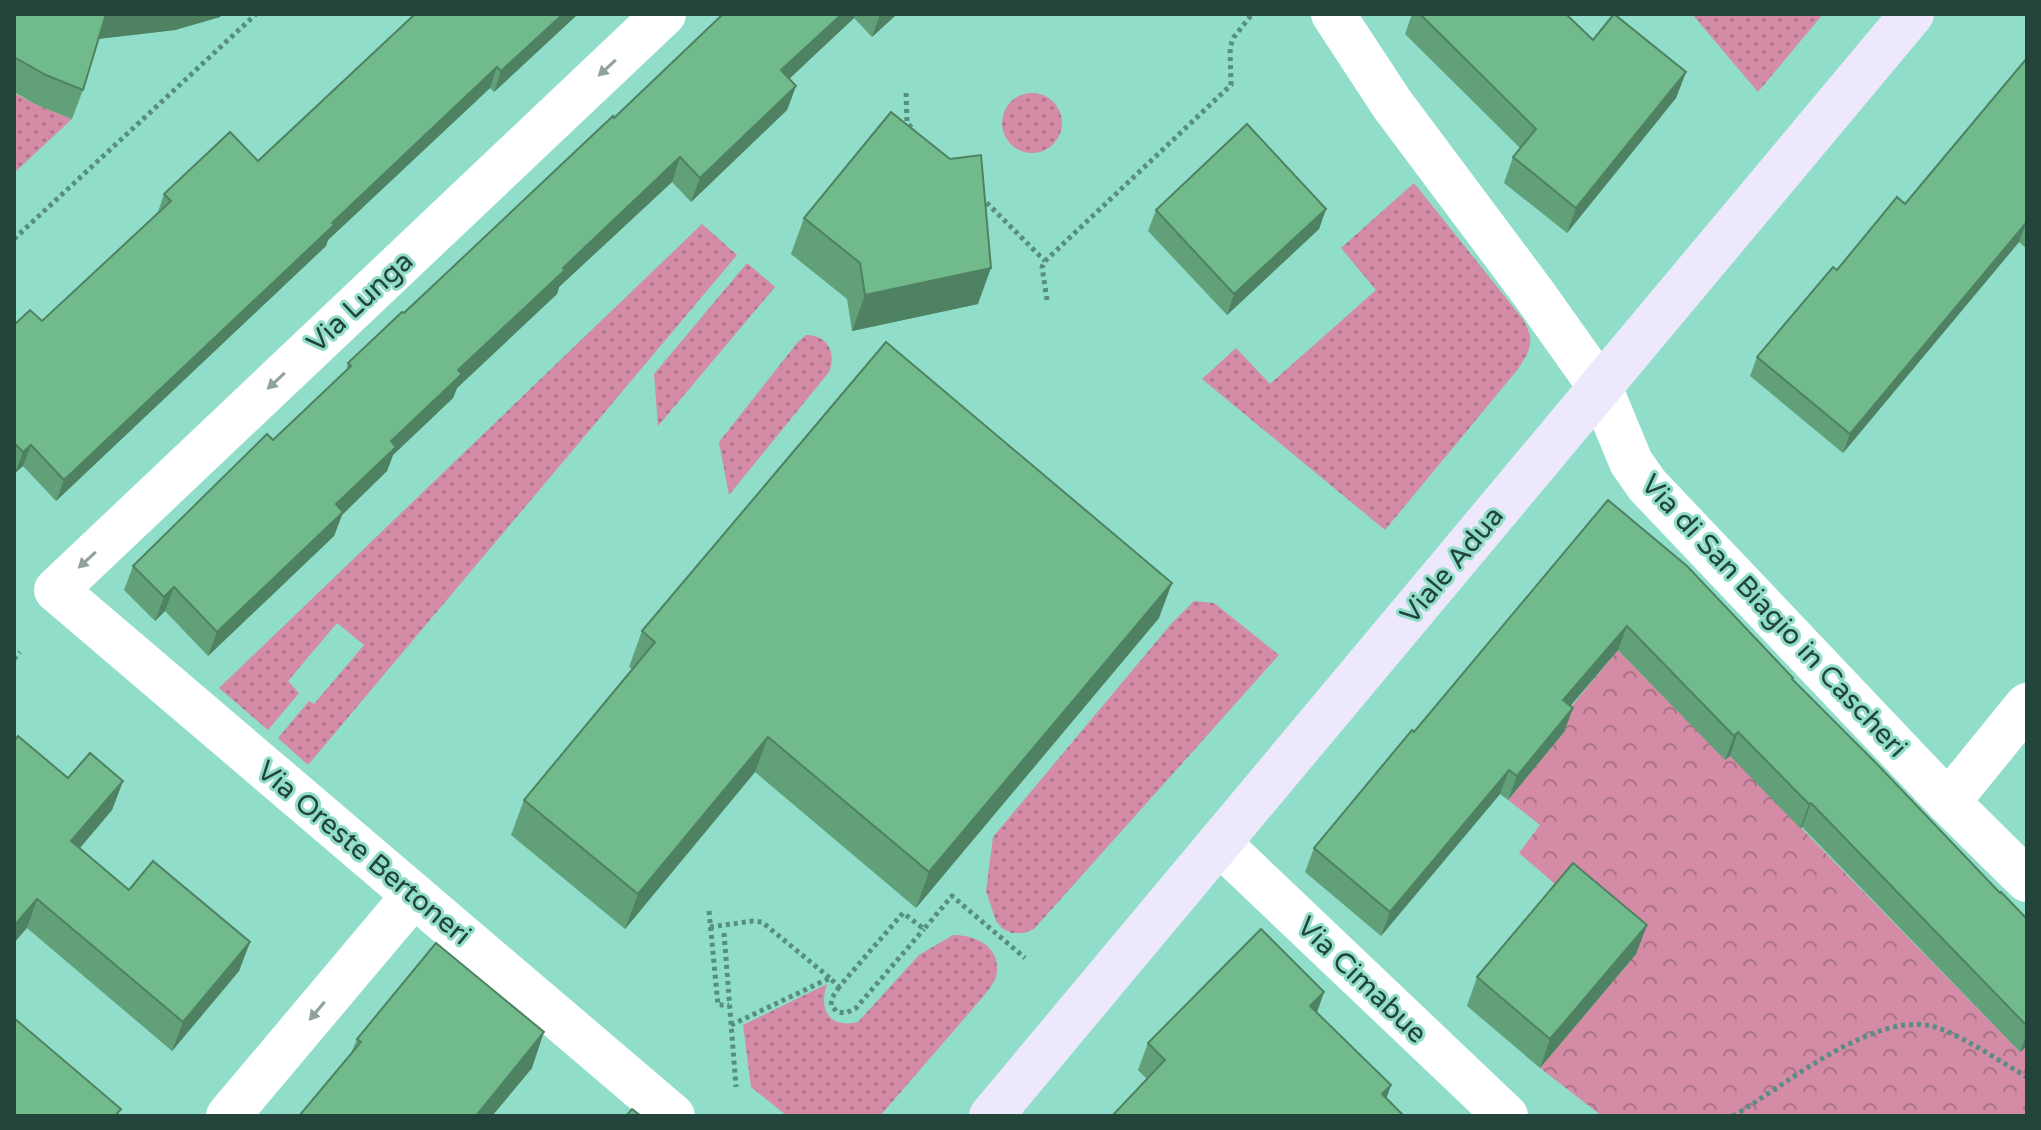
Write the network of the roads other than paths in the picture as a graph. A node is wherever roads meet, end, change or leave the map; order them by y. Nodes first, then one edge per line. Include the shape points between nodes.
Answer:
1 (664, 14) edge
2 (1333, 14) edge
3 (1912, 14) edge
4 (1600, 387) junction
5 (56, 590) joint
6 (2027, 705) edge
7 (1948, 802) junction
8 (1219, 843) junction
9 (2027, 880) edge
10 (414, 895) junction
11 (228, 1116) edge
12 (673, 1116) edge
13 (991, 1116) edge
14 (1506, 1116) edge

1 -> 5 street, Via Lunga
2 - 4 street, Via di San Biagio in Cascheri via 1392,104
3 - 4 main road, Viale Adua
4 - 7 street, Via di San Biagio in Cascheri via 1631,462 1647,485
4 - 8 main road, Viale Adua
5 - 10 street, Via Oreste Bertoneri
6 - 7 street
7 - 9 street, Via di San Biagio in Cascheri
8 - 13 main road, Viale Adua
8 - 14 street, Via Cimabue
10 -> 11 street
10 - 12 street, Via Oreste Bertoneri

